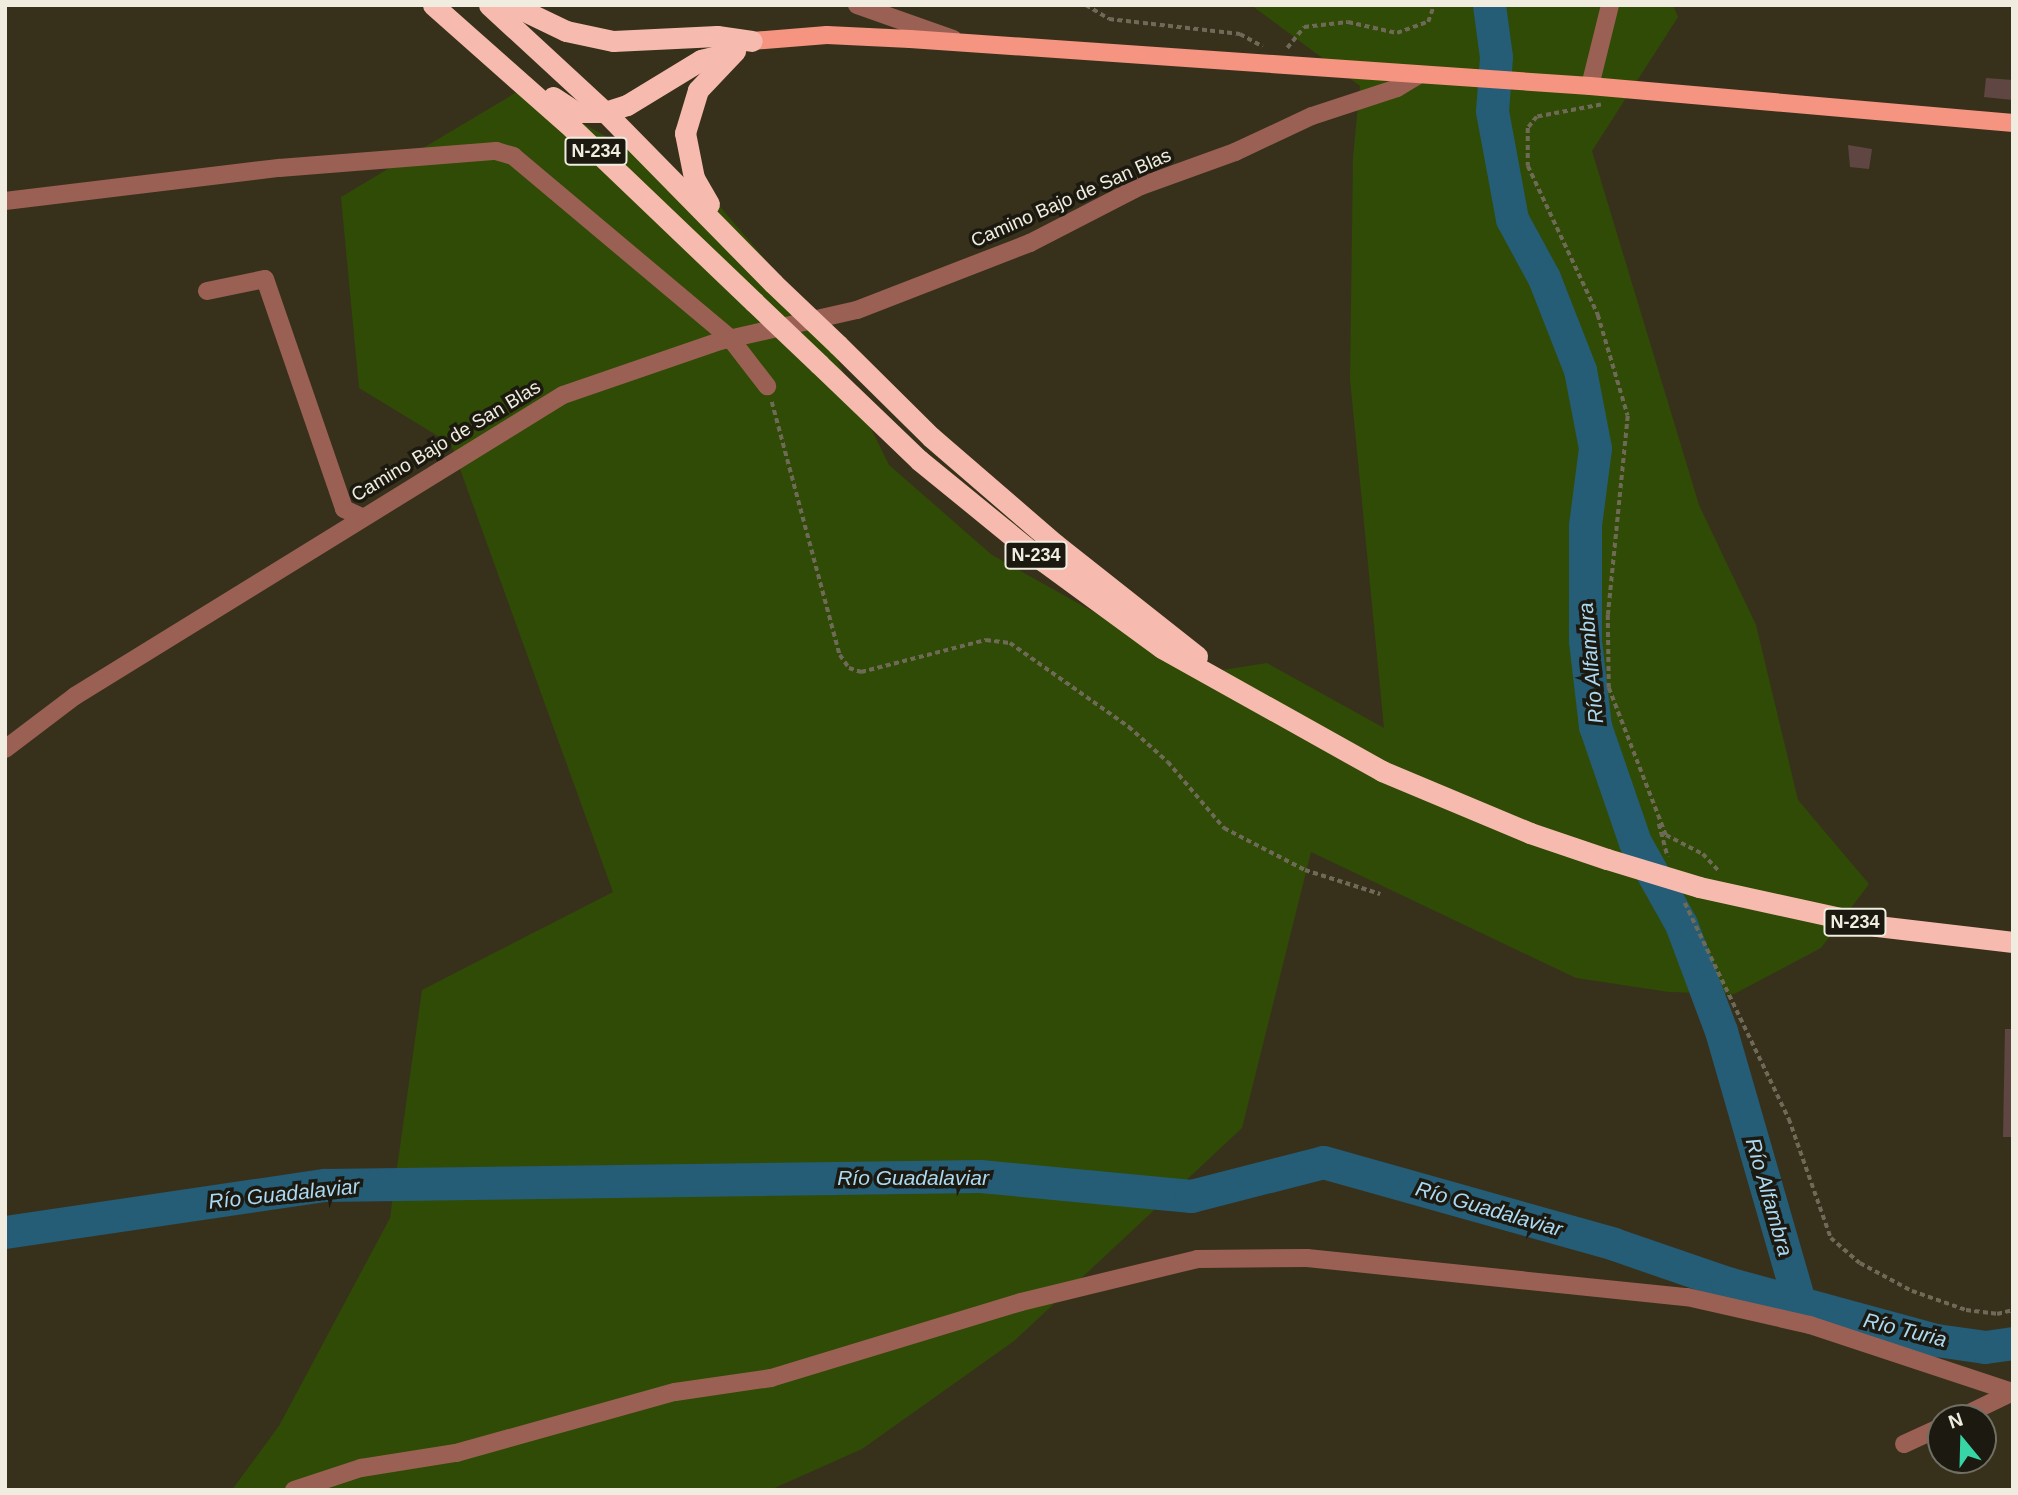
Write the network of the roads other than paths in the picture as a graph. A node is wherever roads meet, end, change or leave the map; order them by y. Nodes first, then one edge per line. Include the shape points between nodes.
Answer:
1 (433, 5) edge
2 (449, 5) edge
3 (489, 5) edge
4 (512, 5) edge
5 (857, 5) edge
6 (1610, 5) edge
7 (963, 43) junction
8 (743, 46) junction
9 (1419, 75) junction
10 (1590, 86) junction
11 (605, 112) junction
12 (2013, 123) edge
13 (5, 201) edge
14 (722, 227) junction
15 (207, 291) dead end
16 (730, 338) junction
17 (767, 386) road end
18 (362, 517) junction
19 (1276, 716) junction
20 (5, 749) edge
21 (2013, 942) edge
22 (2013, 1392) edge
23 (1988, 1404) edge
24 (1927, 1433) edge
25 (1904, 1444) dead end
26 (294, 1490) edge

1 - 19 highway, N-234, bridge via 572,128 919,460 1043,561 1162,648
2 - 11 highway via 552,97 576,112
3 - 11 highway, N-234
4 - 8 highway via 566,31 613,41 717,36
5 - 7 street
6 - 10 street
7 - 8 main road via 827,35
7 - 9 main road
8 - 11 highway via 701,60 627,105
8 - 14 highway via 698,90 685,133 694,178
9 - 10 main road
9 - 16 street, Camino Bajo de San Blas via 1397,88 1312,116 1235,152 1141,186 1030,243 857,310
10 - 12 main road
11 - 14 highway, N-234
13 - 16 street via 293,166 496,150 513,156
14 - 19 highway, N-234, bridge via 931,437 1055,544
15 - 18 street via 265,279 344,509
16 - 17 street
16 - 18 street, Camino Bajo de San Blas via 563,395
18 - 20 street, Camino Bajo de San Blas via 75,696
19 - 21 highway, N-234, bridge via 1382,771 1530,833 1699,890 1877,926
22 - 23 street
22 - 26 street via 1810,1325 1687,1297 1307,1258 1197,1259 1021,1302 771,1378 676,1392 456,1452 361,1468
24 - 25 street

